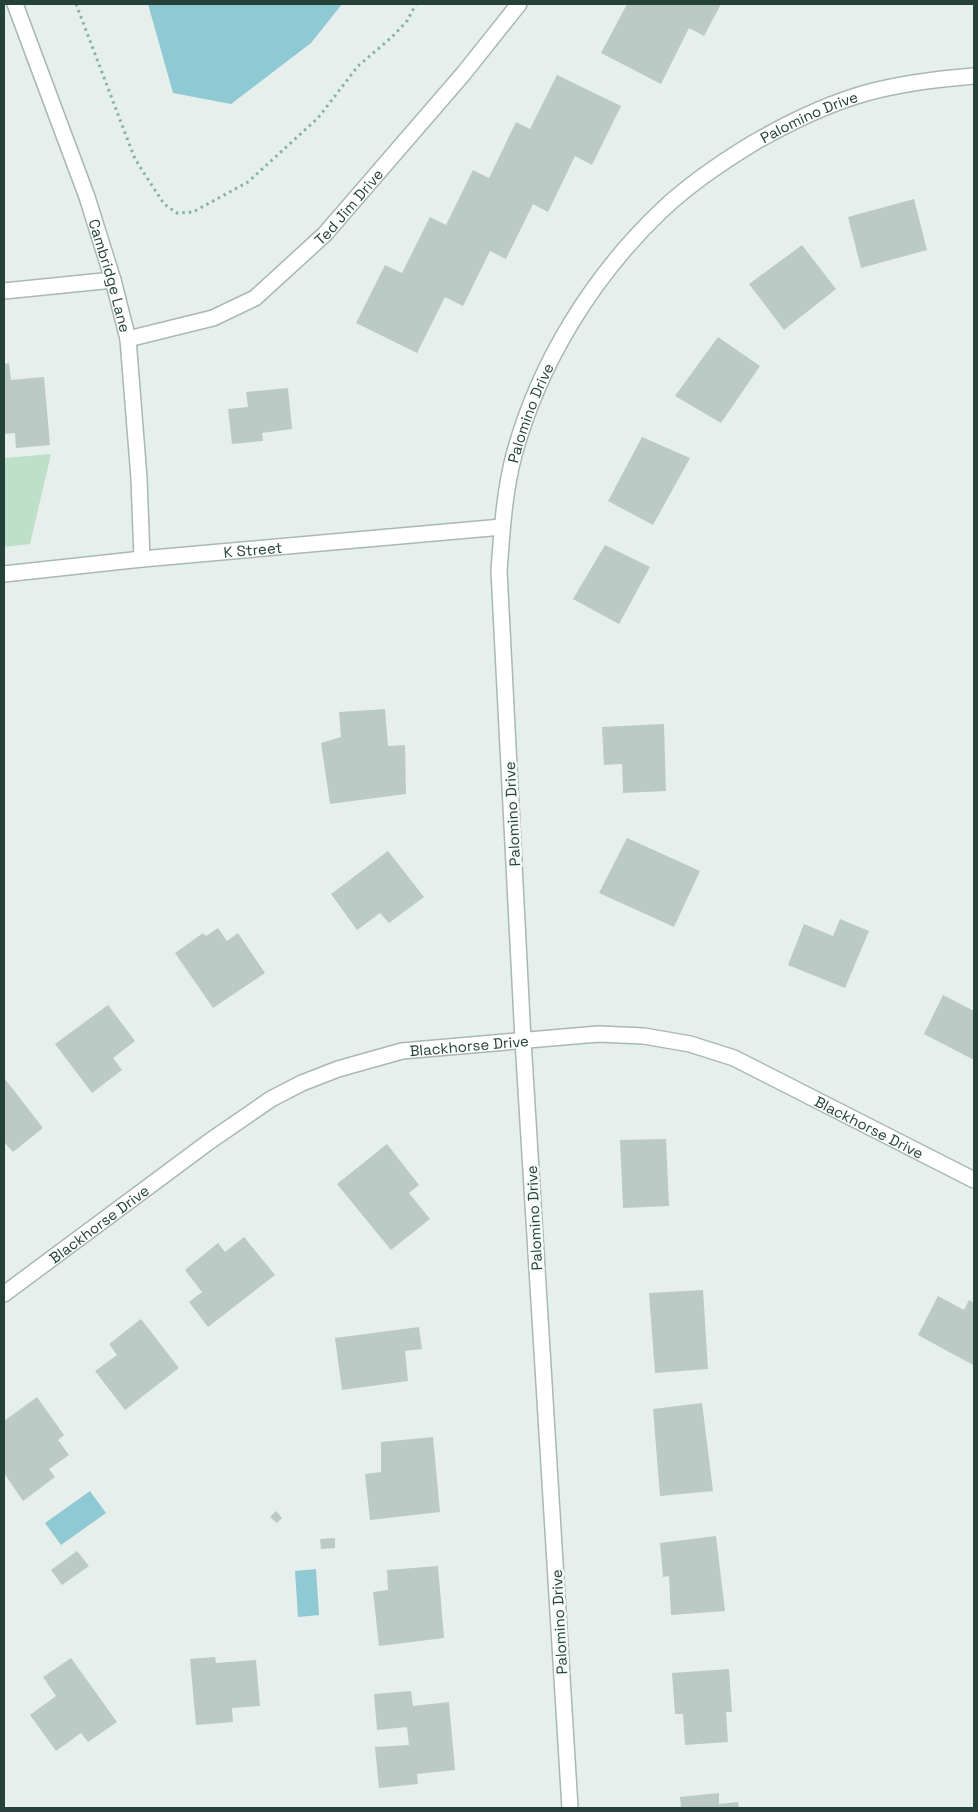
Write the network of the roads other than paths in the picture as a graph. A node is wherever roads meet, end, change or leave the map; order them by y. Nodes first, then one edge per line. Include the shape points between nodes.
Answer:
1 (15, 4) edge
2 (519, 4) edge
3 (974, 76) edge
4 (113, 280) junction
5 (4, 291) edge
6 (128, 339) junction
7 (502, 527) junction
8 (142, 559) junction
9 (4, 574) edge
10 (523, 1040) junction
11 (974, 1180) edge
12 (4, 1294) edge
13 (570, 1808) edge

1 - 4 street, Cambridge Lane via 87,197
2 - 6 street, Ted Jim Drive via 325,234 254,298 214,318
3 - 7 street, Palomino Drive via 898,85 864,93 813,112 718,165 661,210 612,264 580,309 556,351 526,417 514,456
4 - 5 street
4 - 6 street, Cambridge Lane
6 - 8 street, Cambridge Lane
7 - 8 street, K Street
7 - 10 street, Palomino Drive via 499,572
8 - 9 street, K Street
10 - 11 street, Blackhorse Drive via 598,1034 644,1036 690,1044 734,1058
10 - 12 street, Blackhorse Drive via 402,1051 302,1083 271,1099 210,1141
10 - 13 street, Palomino Drive

